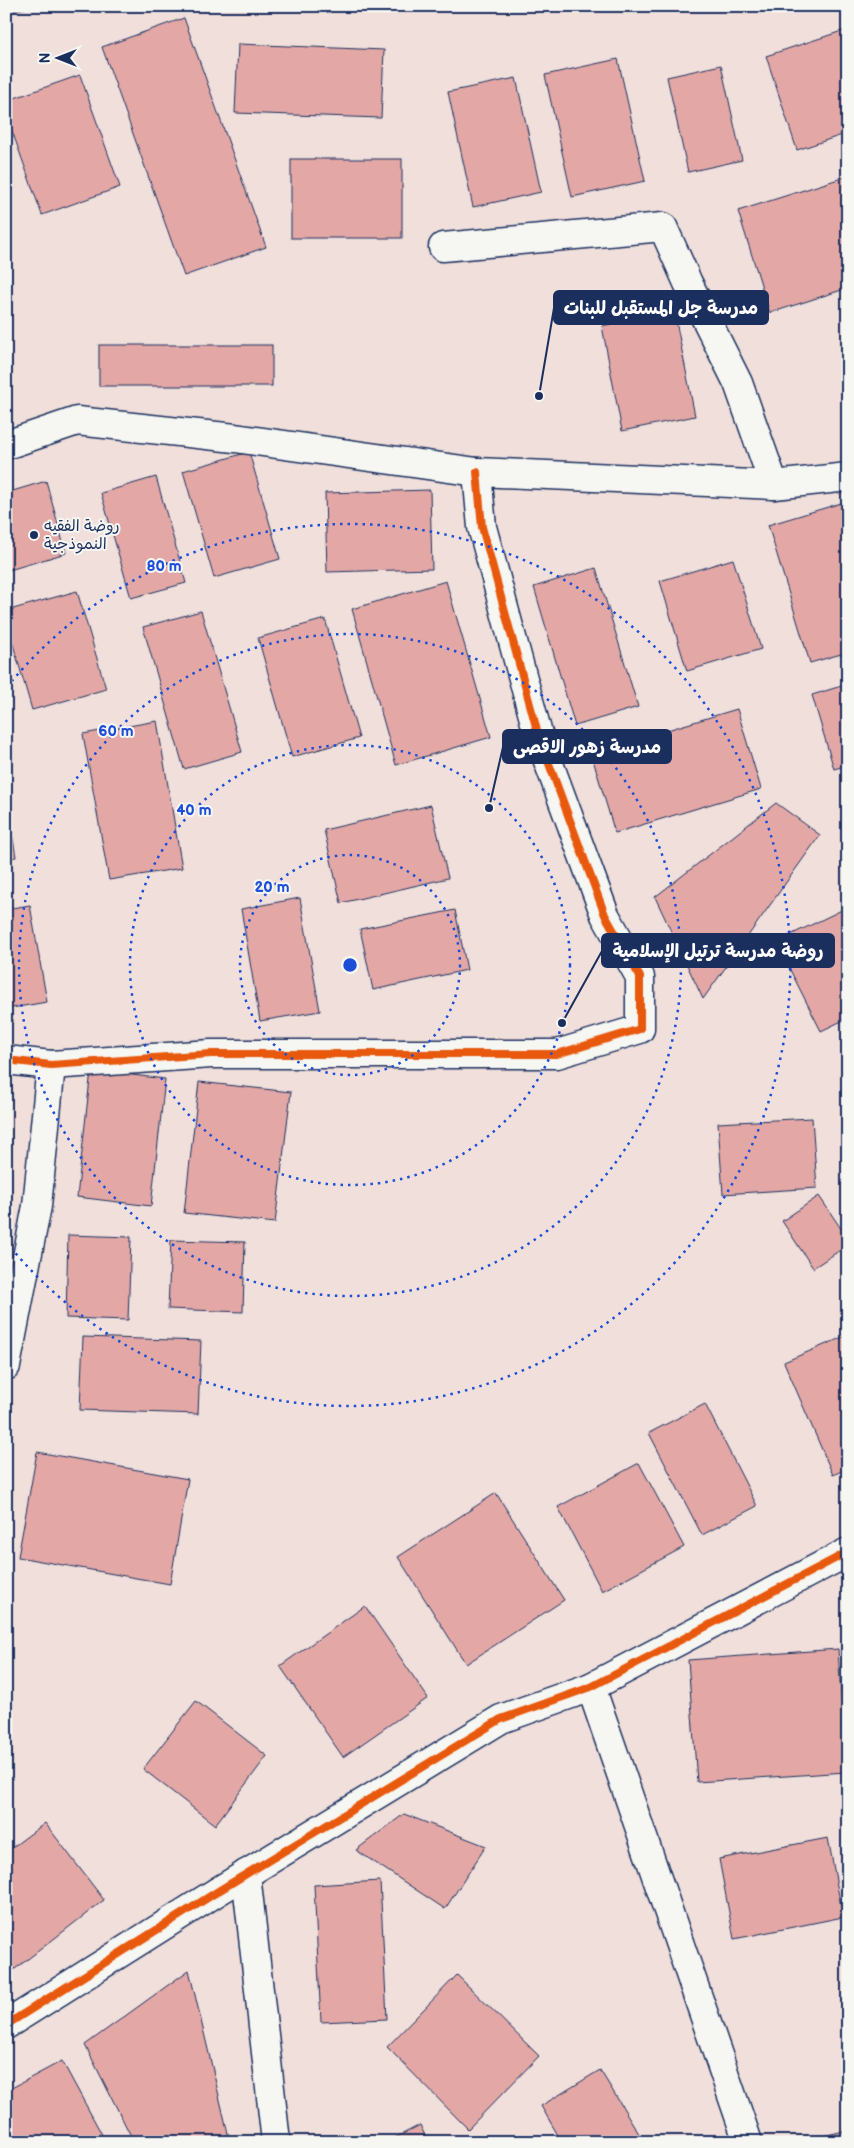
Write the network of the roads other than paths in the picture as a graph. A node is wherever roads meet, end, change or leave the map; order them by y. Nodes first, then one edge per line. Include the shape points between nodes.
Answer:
1 (443, 247) dead end
2 (6, 445) edge
3 (477, 472) junction
4 (848, 477) edge
5 (774, 485) junction
6 (6, 1060) edge
7 (50, 1065) junction
8 (6, 1366) edge
9 (848, 1552) edge
10 (591, 1688) junction
11 (246, 1874) junction
12 (6, 2025) edge
13 (276, 2142) edge
14 (748, 2142) edge

1 - 5 street via 663,227 738,383
2 - 3 street via 77,421 235,438
3 - 5 street
3 - 7 street via 482,527 538,734 605,915 640,977 640,1030 557,1054 211,1054
4 - 5 street
6 - 7 street
7 - 8 street via 37,1206
9 - 10 street
10 - 11 street via 502,1719
10 - 14 street
11 - 12 street
11 - 13 street

